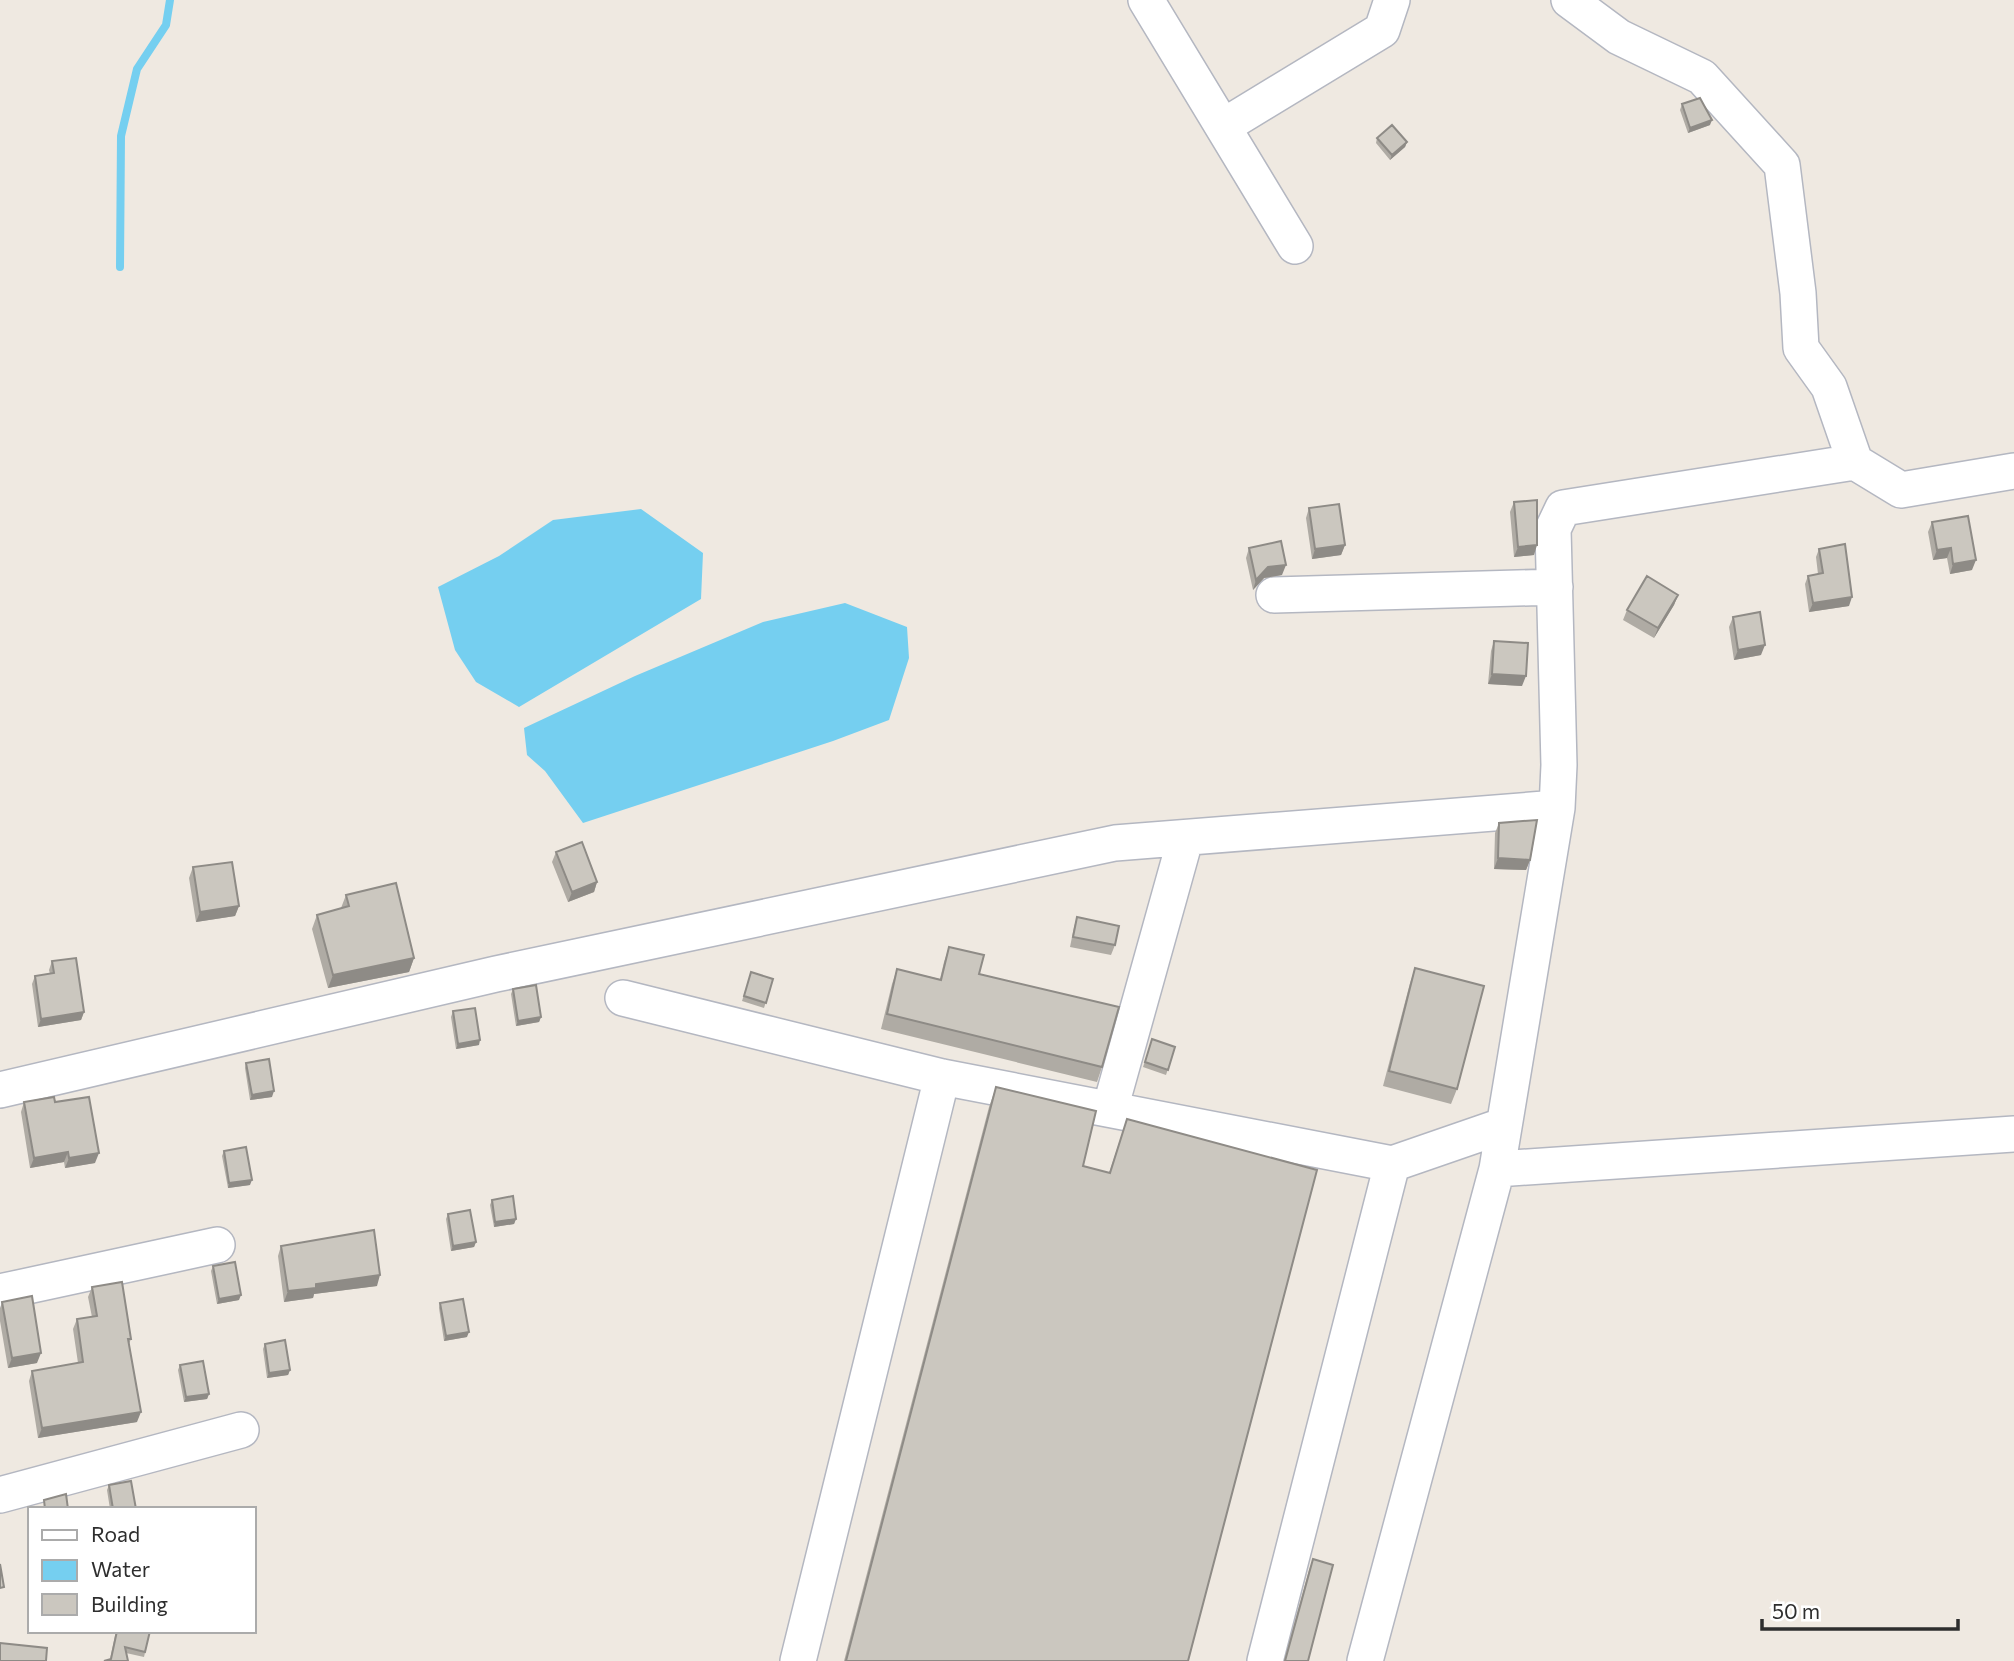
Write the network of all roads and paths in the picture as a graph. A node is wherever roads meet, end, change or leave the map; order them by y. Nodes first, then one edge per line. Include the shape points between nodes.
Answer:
1 (1146, 0) edge
2 (1392, 0) edge
3 (1569, 0) edge
4 (1224, 126) junction
5 (1295, 246) dead end
6 (1855, 462) junction
7 (2014, 471) edge
8 (1555, 587) junction
9 (1274, 595) dead end
10 (1557, 808) junction
11 (1185, 840) junction
12 (623, 998) dead end
13 (942, 1077) junction
14 (0, 1090) edge
15 (1110, 1109) junction
16 (1502, 1126) junction
17 (2014, 1134) edge
18 (1392, 1164) junction
19 (1497, 1169) junction
20 (217, 1245) dead end
21 (0, 1292) edge
22 (241, 1430) dead end
23 (0, 1495) edge
24 (798, 1661) edge
25 (1265, 1661) edge
26 (1365, 1661) edge

1 - 4 street
2 - 4 street via 1382,30
3 - 6 street via 1619,37 1702,77 1782,165 1801,348 1829,387
4 - 5 street
6 - 7 street via 1901,490
6 - 8 street via 1563,508 1553,528
8 - 9 street
8 - 10 street
10 - 11 street
10 - 16 street
11 - 14 street via 1115,843 536,965
11 - 15 street
12 - 13 street
13 - 15 street
13 - 24 street
15 - 18 street
16 - 18 street
16 - 19 street
17 - 19 street
18 - 25 street
19 - 26 street
20 - 21 street
22 - 23 street

